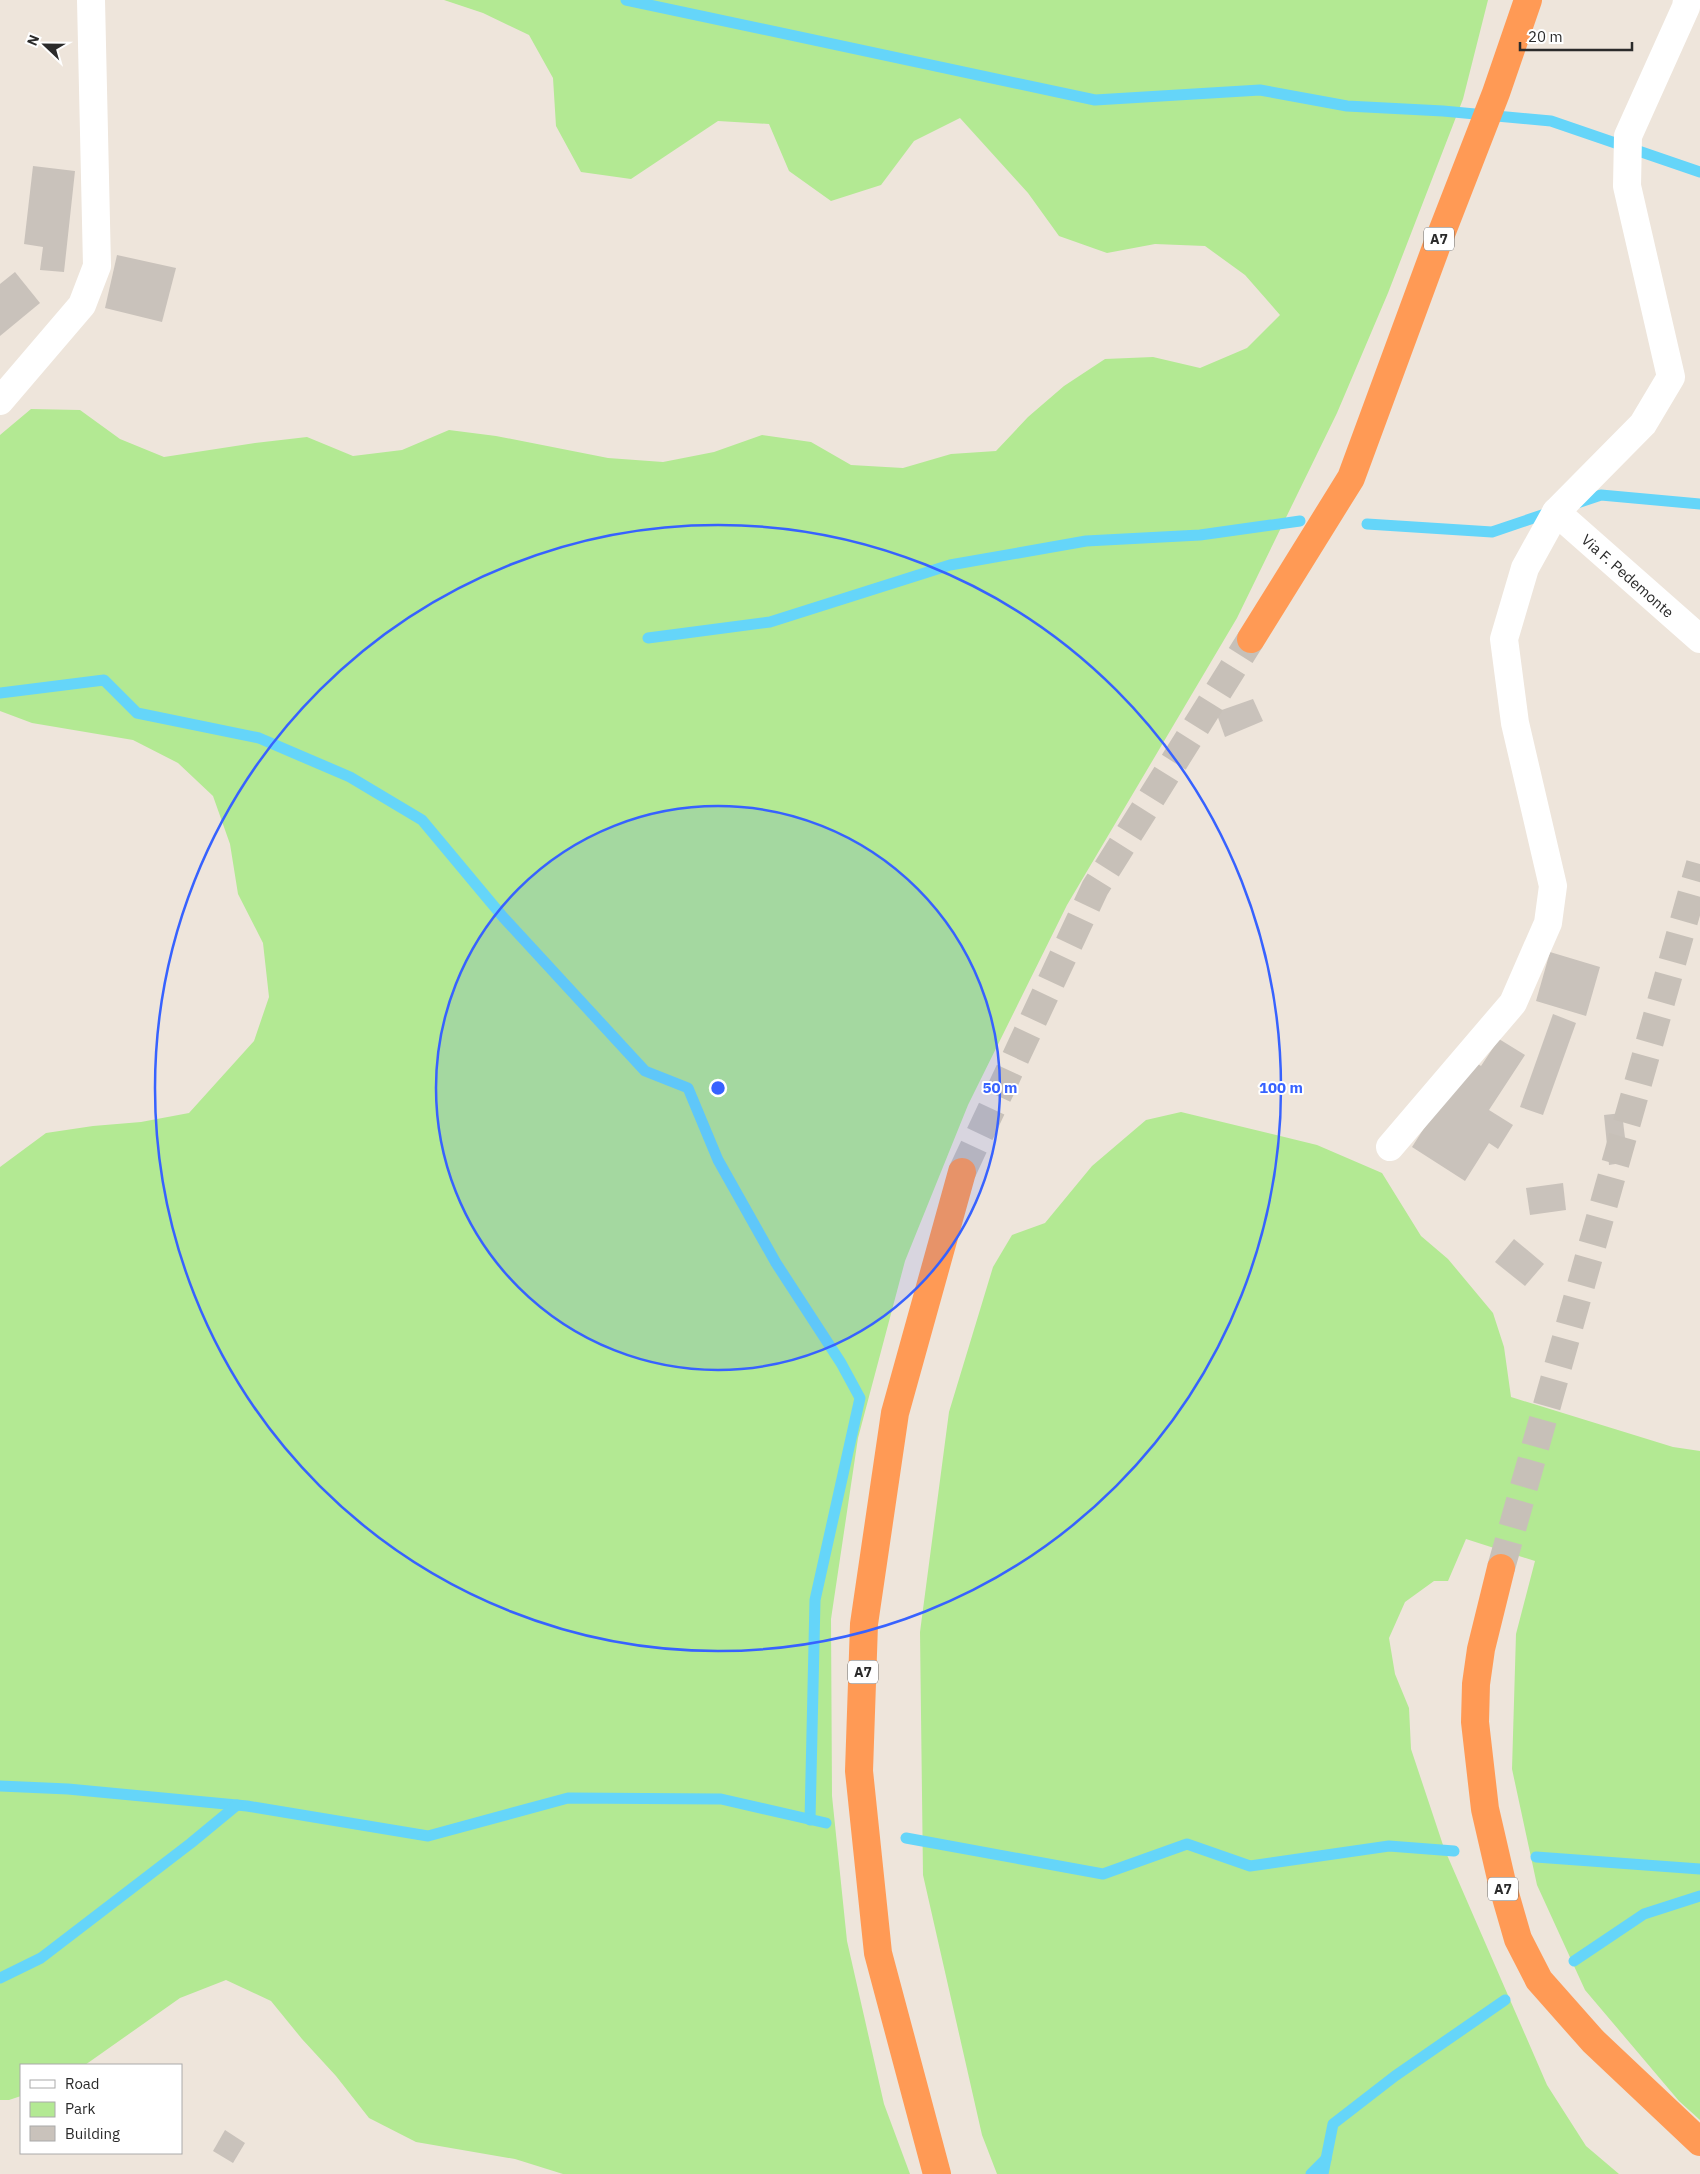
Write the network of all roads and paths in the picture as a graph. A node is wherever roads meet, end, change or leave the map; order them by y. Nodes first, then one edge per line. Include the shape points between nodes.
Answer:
1 (91, 0) edge
2 (1528, 0) edge
3 (1687, 0) edge
4 (0, 401) edge
5 (1556, 512) junction
6 (1251, 639) tunnel mouth
7 (1700, 639) edge
8 (1390, 1147) dead end
9 (962, 1172) tunnel mouth
10 (1501, 1568) tunnel mouth
11 (1700, 2142) edge
12 (937, 2174) edge

1 - 4 street via 97,266 82,305
2 - 6 highway, A7 via 1351,478
3 - 5 street via 1628,136 1627,186 1671,378 1642,424
5 - 7 street, Via F. Pedemonte
5 - 8 street via 1525,568 1504,639 1515,723 1553,886 1548,923 1513,1003
9 - 12 highway, A7 via 895,1413 864,1624 859,1771 878,1953
10 - 11 highway, A7 via 1481,1649 1475,1722 1485,1809 1502,1887 1518,1939 1539,1980 1593,2041

